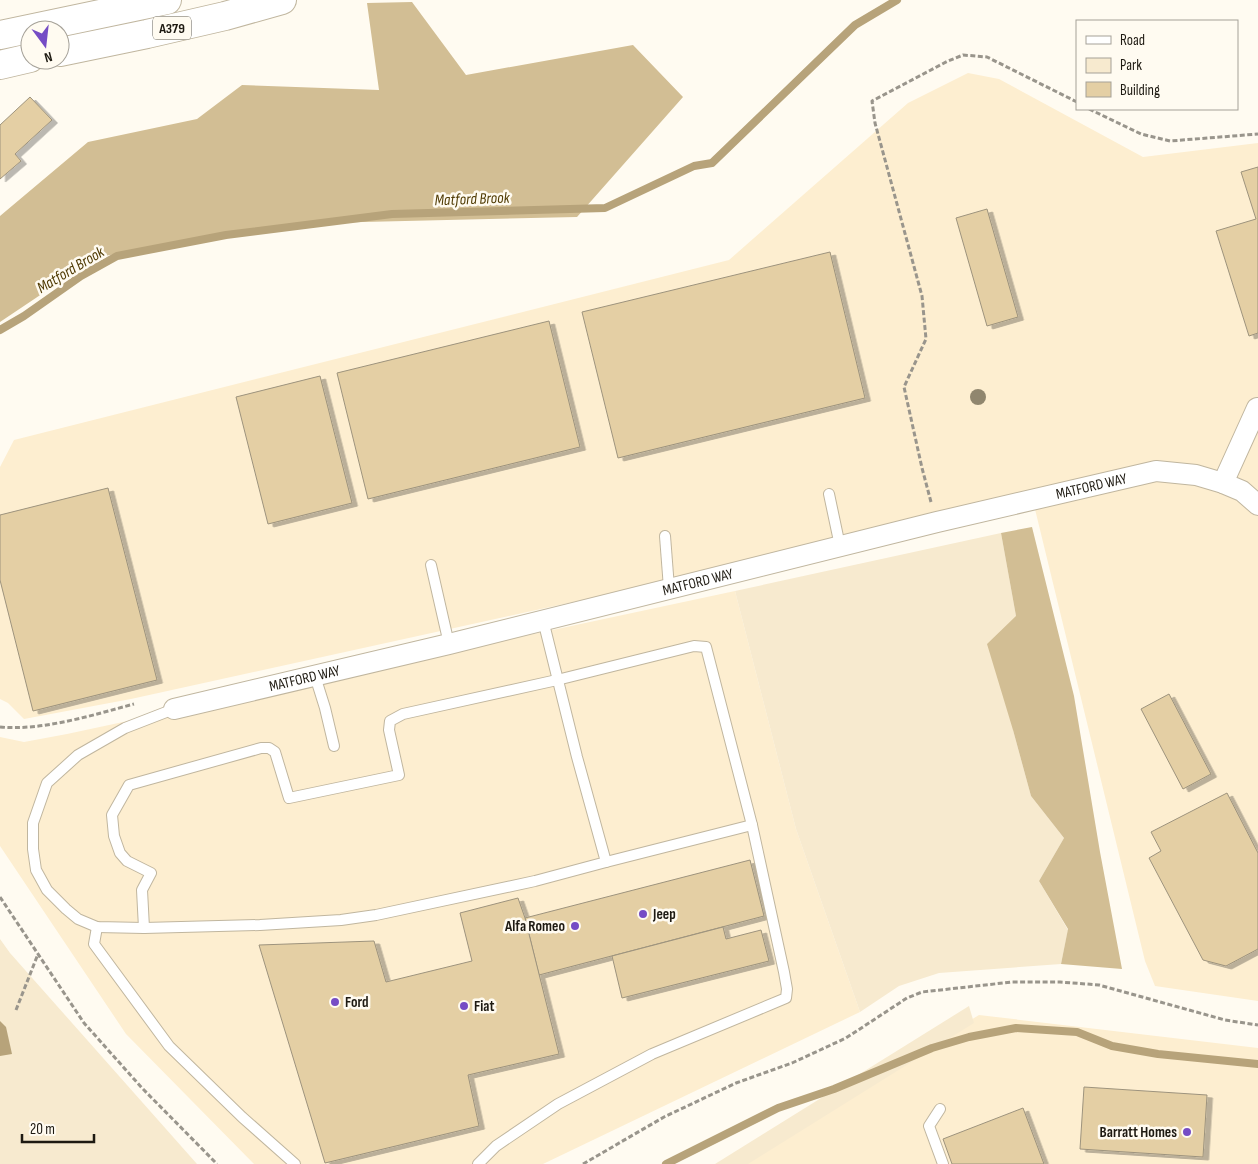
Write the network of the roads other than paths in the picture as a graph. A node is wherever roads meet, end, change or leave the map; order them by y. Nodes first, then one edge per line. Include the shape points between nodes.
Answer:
1 (167, 0) edge
2 (274, 1) edge
3 (223, 8) edge
4 (0, 35) edge
5 (70, 50) edge
6 (20, 60) edge
7 (0, 65) edge
8 (1257, 406) edge
9 (1223, 483) junction
10 (829, 494) dead end
11 (1258, 505) edge
12 (665, 536) dead end
13 (840, 546) junction
14 (431, 565) dead end
15 (669, 588) junction
16 (543, 620) junction
17 (449, 644) junction
18 (315, 676) junction
19 (557, 680) junction
20 (174, 709) joint
21 (334, 746) dead end
22 (752, 825) junction
23 (606, 862) junction
24 (97, 927) junction
25 (144, 928) junction
26 (940, 1110) dead end
27 (295, 1164) edge
28 (478, 1164) edge
29 (943, 1164) edge

1 - 4 main road, A379
2 - 3 main road, A379
3 - 5 main road, A379 via 147,34
6 - 7 main road
8 - 9 street
9 - 11 street, MATFORD WAY
9 - 13 street, MATFORD WAY via 1196,475 1156,472
10 - 13 lane
12 - 15 lane
13 - 15 street, MATFORD WAY
14 - 17 lane
15 - 16 street, MATFORD WAY
16 - 17 street, MATFORD WAY
16 - 19 lane
17 - 18 street, MATFORD WAY
18 - 20 street, MATFORD WAY
18 - 21 lane
19 - 22 lane via 694,646 706,647
19 - 23 lane
19 - 25 lane via 403,714 390,721 399,775 288,798 275,752 261,748 129,785 112,815 114,836 126,861 151,873 142,890
20 - 24 lane via 125,728 78,754 47,783 33,823 36,870 47,890 66,909 78,919
22 - 23 lane
22 - 28 lane via 784,972 786,998 652,1054 558,1104 496,1146
23 - 25 lane via 535,881 376,915 318,922
24 - 25 lane
24 - 27 lane via 94,944 169,1046
26 - 29 lane via 929,1126

